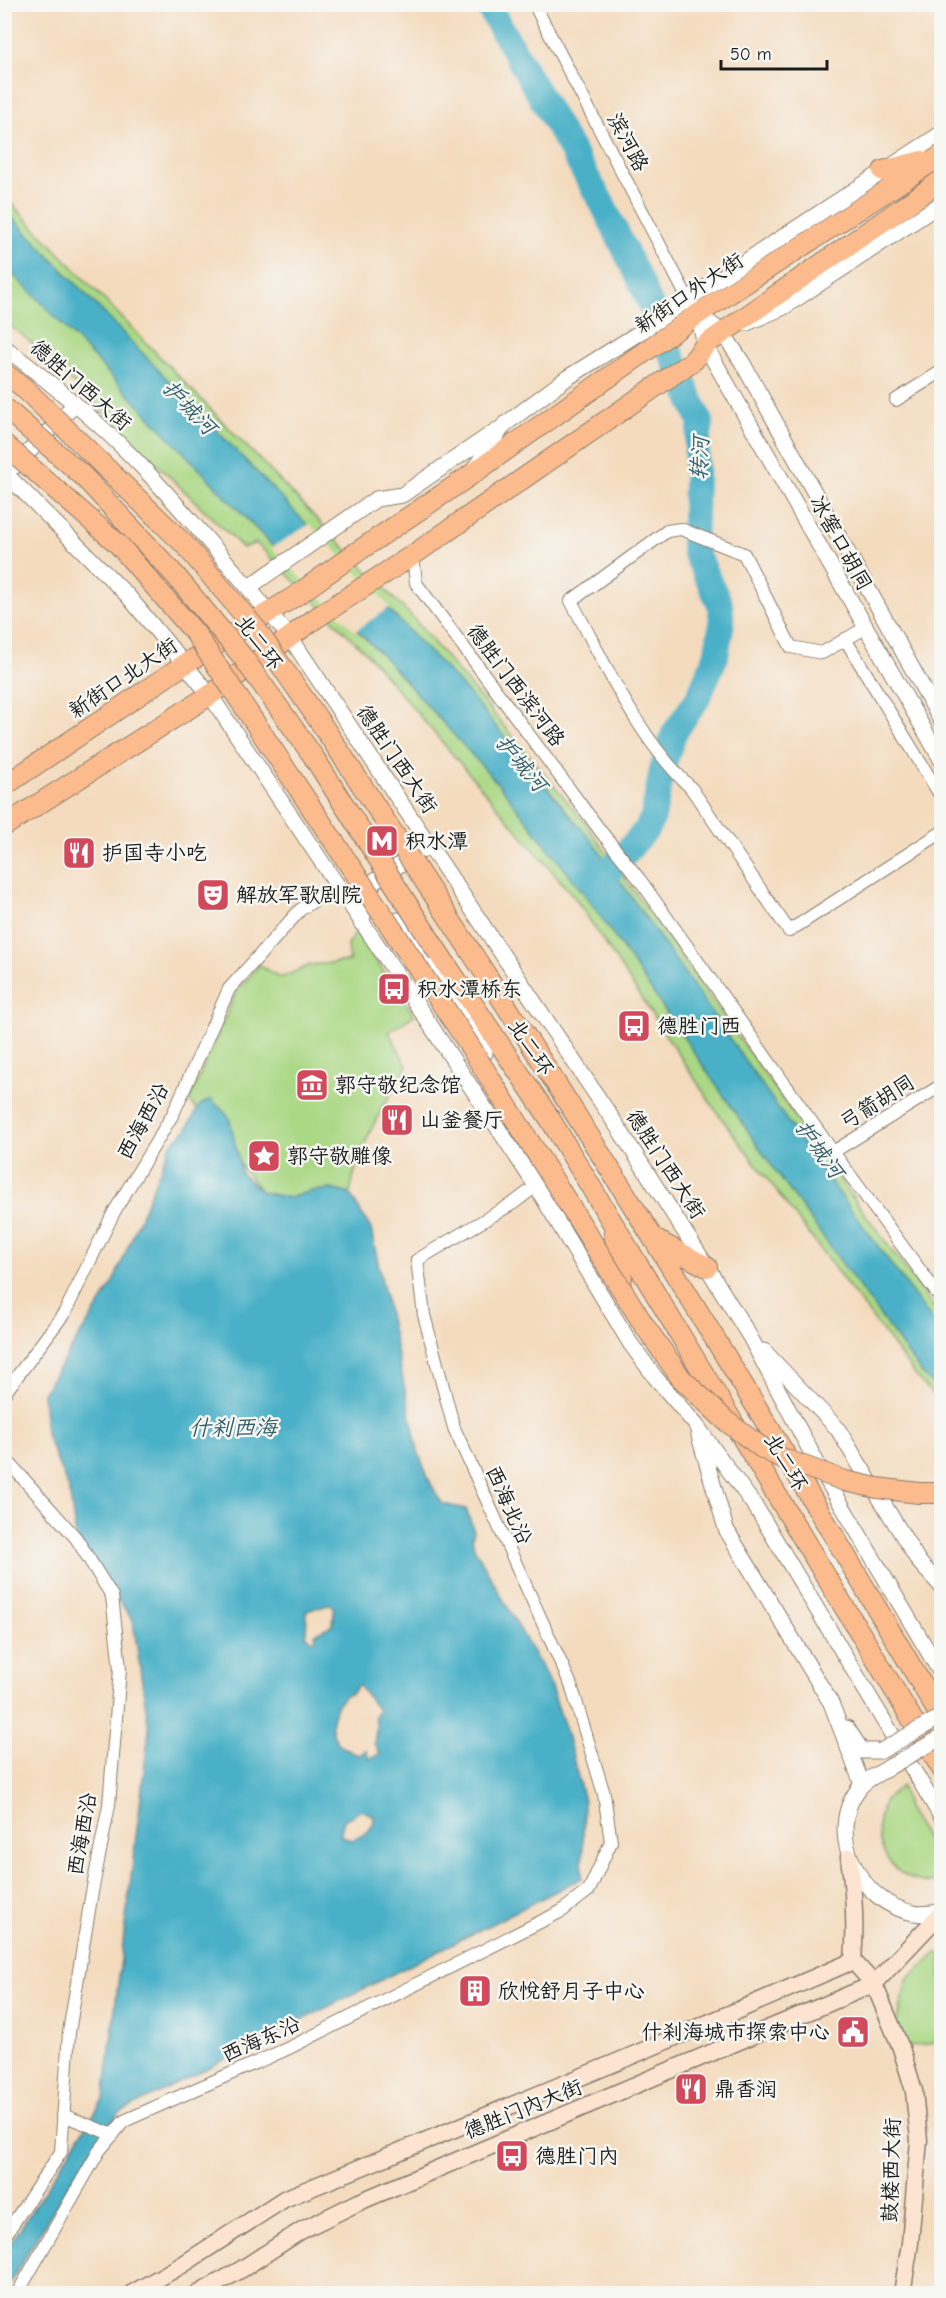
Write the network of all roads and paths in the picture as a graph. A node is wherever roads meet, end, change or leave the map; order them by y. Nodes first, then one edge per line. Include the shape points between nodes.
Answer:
1 (534, 4) edge
2 (942, 133) edge
3 (940, 156) edge
4 (882, 171) junction
5 (942, 180) edge
6 (942, 203) edge
7 (693, 306) junction
8 (723, 333) junction
9 (646, 339) junction
10 (4, 347) edge
11 (700, 352) junction
12 (942, 371) edge
13 (4, 373) edge
14 (896, 400) dead end
15 (75, 404) junction
16 (5, 408) edge
17 (505, 425) junction
18 (4, 444) edge
19 (5, 474) edge
20 (468, 477) junction
21 (413, 555) junction
22 (249, 587) junction
23 (270, 613) junction
24 (865, 628) junction
25 (290, 637) junction
26 (844, 639) junction
27 (184, 664) junction
28 (210, 695) junction
29 (942, 722) edge
30 (942, 761) edge
31 (4, 786) edge
32 (942, 798) edge
33 (4, 826) edge
34 (942, 832) edge
35 (430, 845) junction
36 (373, 882) junction
37 (336, 886) junction
38 (362, 923) junction
39 (942, 1085) edge
40 (833, 1152) junction
41 (536, 1186) junction
42 (612, 1221) junction
43 (654, 1239) junction
44 (706, 1267) junction
45 (622, 1278) junction
46 (942, 1300) edge
47 (750, 1337) junction
48 (655, 1377) junction
49 (4, 1395) edge
50 (696, 1425) junction
51 (4, 1457) edge
52 (942, 1493) edge
53 (919, 1562) junction
54 (942, 1587) edge
55 (942, 1601) edge
56 (942, 1675) edge
57 (831, 1703) junction
58 (942, 1718) edge
59 (942, 1737) edge
60 (942, 1769) edge
61 (862, 1784) junction
62 (942, 1818) edge
63 (849, 1857) junction
64 (589, 1890) joint
65 (942, 1912) edge
66 (853, 1961) junction
67 (874, 1984) junction
68 (63, 2115) junction
69 (110, 2134) junction
70 (4, 2237) edge
71 (182, 2265) junction
72 (17, 2294) edge
73 (131, 2294) edge
74 (152, 2294) edge
75 (198, 2294) edge
76 (902, 2294) edge

1 - 7 street, 滨河路
2 - 4 street, 新街口外大街
3 - 4 main road
3 - 7 main road, 新街口外大街
4 - 7 street, 新街口外大街
5 - 8 main road
6 - 8 street via 784,307
7 - 8 street, 冰窖口胡同
7 - 9 main road, 新街口外大街
7 - 11 street, 冰窖口胡同
8 - 11 main road
8 - 29 street, 冰窖口胡同
9 - 17 street, 新街口外大街 via 567,378
9 - 20 main road, 新街口外大街
10 - 15 street, 德胜门西大街
11 - 21 main road
11 - 24 street, 冰窖口胡同
12 - 14 street
13 - 43 main road, 北二环, bridge via 185,545 256,629 464,941
15 - 19 street
15 - 22 street, 德胜门西大街 via 144,470
16 - 42 main road, 北二环, bridge via 83,476 175,575 242,656 550,1119
17 - 20 street, 新街口外大街
17 - 22 street, 新街口外大街 via 402,495 376,499
18 - 52 main road, bridge via 118,544 195,633 464,1037 681,1378 726,1420 762,1448 784,1459 877,1488
19 - 27 street via 128,596
20 - 23 main road, 新街口外大街, bridge
21 - 25 main road
21 - 40 street, 德胜门西滨河路 via 416,583 640,880
22 - 23 street, 德胜门西大街
23 - 25 street, 德胜门西大街
23 - 27 main road, 新街口北大街
24 - 26 street
24 - 30 street, 冰窖口胡同
25 - 28 main road
25 - 35 street, 德胜门西大街
26 - 32 street
26 - 34 street via 822,653 791,647 744,554 681,529 667,531 571,601 634,716 675,773 691,788 789,931
27 - 28 street
27 - 31 main road, 新街口北大街
28 - 33 main road
28 - 36 street via 283,749
28 - 37 street
35 - 36 street
35 - 44 street, 德胜门西大街
36 - 38 street
36 - 45 street via 470,1028
37 - 38 street
37 - 49 street, 西海西沿 via 300,910 229,989 173,1114 114,1212 65,1312
38 - 41 street
39 - 40 street, 弓箭胡同
40 - 46 street, 德胜门西滨河路
41 - 48 street via 630,1343
41 - 64 street, 西海北沿 via 417,1260 424,1316 453,1428 571,1685 604,1794 611,1842
42 - 45 main road
42 - 60 main road, 北二环
43 - 44 main road
43 - 58 main road, 北二环
44 - 47 street, 德胜门西大街
45 - 48 street
47 - 53 street via 837,1428
47 - 56 street via 818,1464
48 - 50 street
50 - 57 street via 726,1529
50 - 62 street via 757,1509
51 - 68 street, 西海西沿 via 76,1538 112,1596 120,1669 109,1805 69,2032
53 - 54 street
53 - 55 street
57 - 58 street, bridge via 862,1751 880,1751
57 - 61 street
59 - 61 street, bridge
61 - 63 street via 847,1811
63 - 65 street via 859,1876 882,1900 914,1914
63 - 66 main road via 855,1904
64 - 69 street, 西海东沿 via 562,1911 314,2036 124,2121
65 - 67 main road
66 - 67 main road, 鼓楼西大街
66 - 71 main road, 德胜门内大街 via 284,2199
67 - 75 main road, 德胜门内大街 via 359,2202 302,2230
67 - 76 main road, 鼓楼西大街 via 905,2059 914,2091 919,2140
68 - 69 street
68 - 70 street, 西海西沿 via 61,2152
69 - 72 street, 西海东沿
71 - 73 main road, 德胜门内大街
71 - 74 main road, 德胜门内大街

